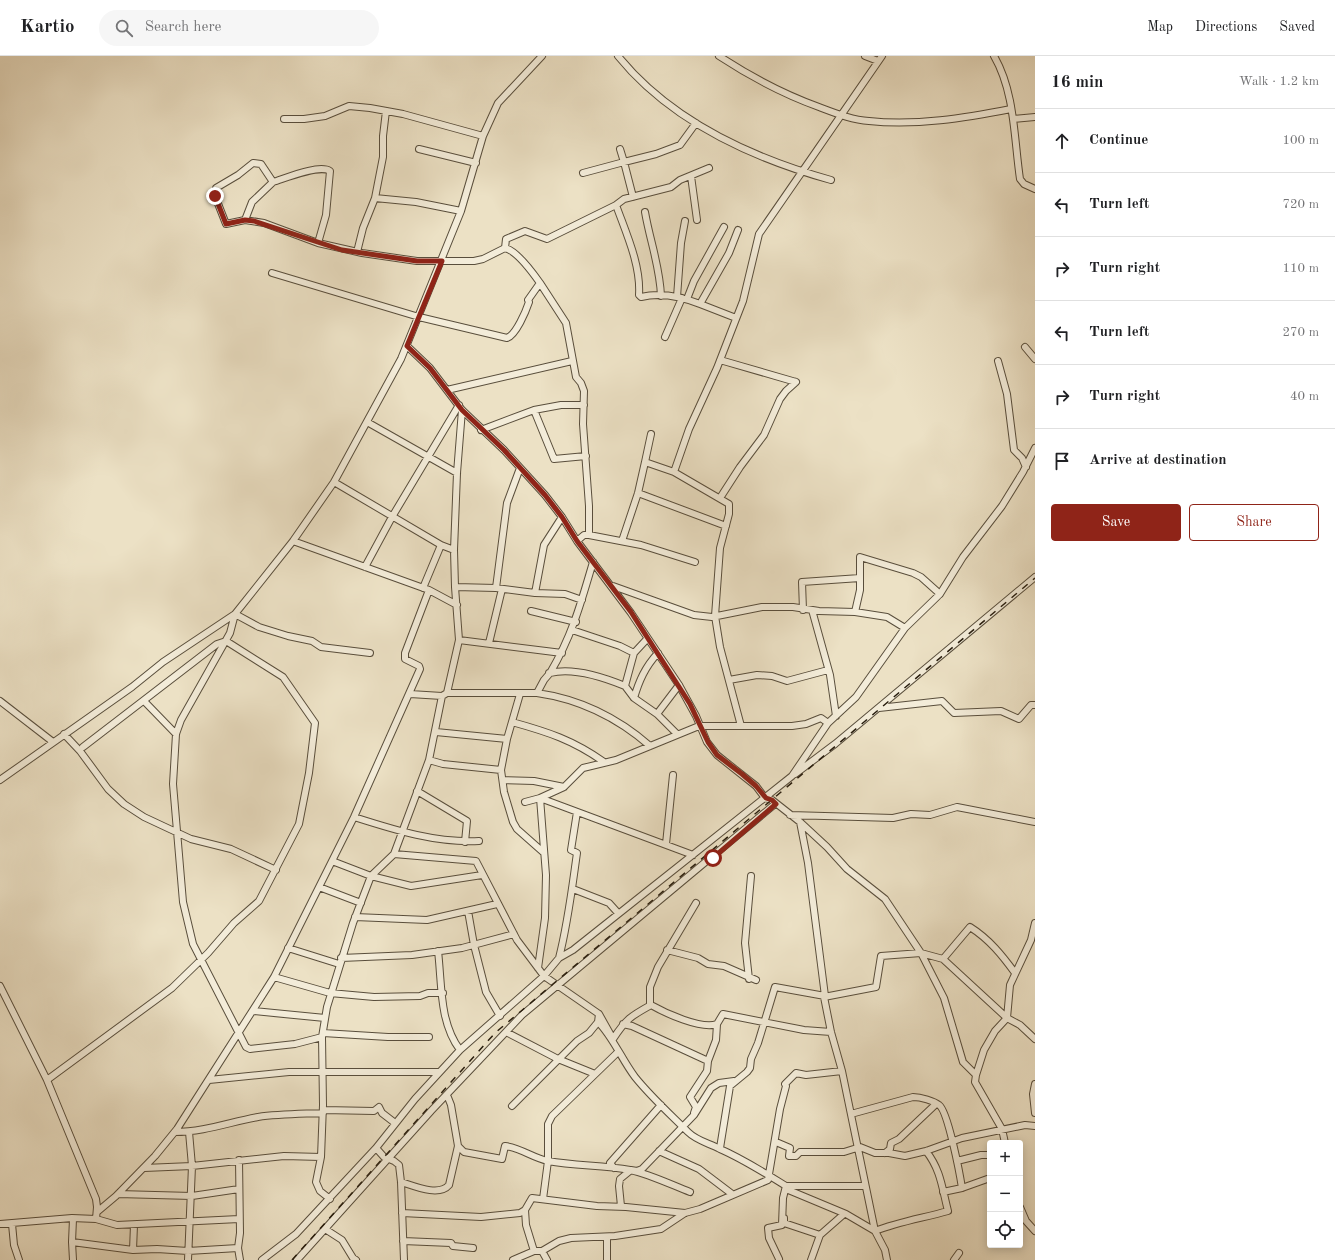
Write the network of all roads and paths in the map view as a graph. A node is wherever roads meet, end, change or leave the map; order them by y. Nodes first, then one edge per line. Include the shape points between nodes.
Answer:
1 (542, 56) edge
2 (618, 56) edge
3 (719, 56) edge
4 (865, 56) edge
5 (994, 56) edge
6 (880, 58) edge
7 (1011, 109) junction
8 (386, 111) junction
9 (840, 115) junction
10 (1035, 116) edge
11 (284, 119) dead end
12 (1013, 119) junction
13 (696, 123) junction
14 (483, 136) junction
15 (419, 149) dead end
16 (620, 149) dead end
17 (624, 162) junction
18 (476, 163) junction
19 (709, 168) dead end
20 (801, 171) junction
21 (583, 173) dead end
22 (691, 176) junction
23 (831, 180) dead end
24 (273, 182) junction
25 (1035, 189) edge
26 (633, 197) junction
27 (375, 198) junction
28 (616, 205) junction
29 (461, 211) junction
30 (645, 212) dead end
31 (245, 220) junction
32 (697, 220) dead end
33 (685, 221) dead end
34 (724, 227) dead end
35 (738, 230) dead end
36 (318, 243) junction
37 (505, 248) junction
38 (357, 252) junction
39 (442, 261) junction
40 (272, 273) dead end
41 (540, 283) junction
42 (661, 296) junction
43 (682, 298) junction
44 (700, 304) junction
45 (419, 317) junction
46 (736, 318) junction
47 (665, 337) dead end
48 (407, 346) junction
49 (1024, 347) dead end
50 (1035, 359) edge
51 (720, 360) junction
52 (572, 361) junction
53 (998, 361) dead end
54 (447, 390) junction
55 (584, 405) junction
56 (460, 407) junction
57 (534, 410) junction
58 (367, 422) junction
59 (481, 430) junction
60 (651, 434) dead end
61 (1035, 448) edge
62 (427, 456) junction
63 (586, 456) junction
64 (645, 462) junction
65 (1026, 467) junction
66 (520, 468) junction
67 (457, 472) junction
68 (674, 472) junction
69 (334, 482) junction
70 (638, 493) junction
71 (720, 498) junction
72 (392, 517) junction
73 (562, 517) junction
74 (726, 526) junction
75 (589, 535) junction
76 (293, 541) junction
77 (577, 541) junction
78 (622, 541) junction
79 (441, 545) junction
80 (454, 550) junction
81 (593, 562) junction
82 (696, 562) dead end
83 (365, 567) junction
84 (1035, 577) edge
85 (860, 578) junction
86 (612, 586) junction
87 (454, 587) junction
88 (426, 589) junction
89 (499, 589) junction
90 (534, 593) junction
91 (940, 594) junction
92 (582, 600) junction
93 (457, 605) junction
94 (803, 610) junction
95 (812, 610) junction
96 (531, 611) dead end
97 (855, 612) junction
98 (235, 614) junction
99 (715, 616) junction
100 (576, 622) junction
101 (905, 628) junction
102 (572, 630) junction
103 (647, 639) junction
104 (459, 640) junction
105 (226, 641) junction
106 (489, 643) junction
107 (370, 653) dead end
108 (562, 653) junction
109 (634, 653) junction
110 (658, 653) junction
111 (828, 670) junction
112 (550, 673) junction
113 (729, 680) junction
114 (625, 686) junction
115 (679, 686) junction
116 (537, 693) junction
117 (410, 694) junction
118 (520, 694) junction
119 (444, 695) junction
120 (634, 698) junction
121 (0, 701) edge
122 (144, 701) junction
123 (1035, 705) edge
124 (879, 708) junction
125 (657, 714) junction
126 (836, 716) junction
127 (512, 722) junction
128 (828, 723) junction
129 (699, 726) junction
130 (741, 726) junction
131 (436, 732) junction
132 (64, 734) junction
133 (176, 734) junction
134 (677, 734) junction
135 (507, 739) junction
136 (53, 742) junction
137 (650, 746) junction
138 (83, 747) dead end
139 (429, 760) junction
140 (604, 762) junction
141 (501, 770) junction
142 (673, 774) dead end
143 (0, 780) edge
144 (502, 780) junction
145 (786, 781) junction
146 (564, 787) junction
147 (417, 791) junction
148 (540, 798) junction
149 (766, 798) junction
150 (525, 802) dead end
151 (776, 804) junction
152 (577, 812) junction
153 (790, 815) junction
154 (354, 817) junction
155 (800, 822) junction
156 (1035, 822) edge
157 (177, 833) junction
158 (402, 833) junction
159 (479, 841) dead end
160 (465, 842) junction
161 (666, 844) junction
162 (543, 852) junction
163 (394, 854) junction
164 (693, 856) junction
165 (332, 861) junction
166 (276, 870) junction
167 (482, 874) junction
168 (371, 876) junction
169 (751, 876) dead end
170 (319, 887) junction
171 (573, 889) junction
172 (361, 903) junction
173 (696, 903) dead end
174 (497, 904) junction
175 (468, 911) junction
176 (618, 914) junction
177 (355, 917) junction
178 (1035, 923) edge
179 (514, 934) junction
180 (474, 945) junction
181 (288, 948) junction
182 (667, 950) junction
183 (438, 951) junction
184 (921, 953) junction
185 (559, 958) junction
186 (943, 959) junction
187 (201, 960) junction
188 (340, 961) junction
189 (538, 968) junction
190 (1015, 973) junction
191 (544, 976) junction
192 (274, 977) junction
193 (0, 986) edge
194 (559, 986) junction
195 (443, 992) junction
196 (330, 993) junction
197 (824, 997) junction
198 (651, 1005) junction
199 (253, 1011) junction
200 (599, 1014) junction
201 (500, 1016) junction
202 (325, 1018) junction
203 (1007, 1018) junction
204 (598, 1022) junction
205 (764, 1022) junction
206 (623, 1024) junction
207 (717, 1024) junction
208 (506, 1032) junction
209 (831, 1032) junction
210 (239, 1034) junction
211 (323, 1035) junction
212 (429, 1037) dead end
213 (1035, 1039) edge
214 (460, 1050) junction
215 (618, 1052) junction
216 (558, 1059) junction
217 (708, 1061) junction
218 (842, 1071) junction
219 (322, 1072) junction
220 (439, 1072) junction
221 (595, 1074) junction
222 (976, 1075) junction
223 (47, 1080) junction
224 (209, 1080) junction
225 (734, 1081) junction
226 (1035, 1084) edge
227 (447, 1095) junction
228 (936, 1104) junction
229 (660, 1105) junction
230 (512, 1106) dead end
231 (323, 1112) junction
232 (1035, 1113) edge
233 (851, 1114) junction
234 (694, 1115) junction
235 (395, 1123) junction
236 (682, 1125) junction
237 (1035, 1126) edge
238 (1002, 1129) junction
239 (175, 1132) junction
240 (189, 1132) junction
241 (1004, 1140) edge
242 (952, 1141) junction
243 (776, 1142) junction
244 (458, 1146) junction
245 (858, 1147) junction
246 (376, 1148) junction
247 (720, 1148) junction
248 (659, 1151) junction
249 (926, 1151) junction
250 (885, 1153) junction
251 (987, 1155) edge
252 (321, 1157) junction
253 (389, 1158) junction
254 (238, 1160) junction
255 (548, 1161) junction
256 (958, 1161) junction
257 (192, 1166) junction
258 (144, 1168) junction
259 (614, 1168) junction
260 (631, 1170) junction
261 (770, 1176) junction
262 (987, 1179) edge
263 (401, 1182) junction
264 (865, 1186) junction
265 (786, 1188) junction
266 (962, 1188) junction
267 (239, 1190) junction
268 (690, 1192) dead end
269 (943, 1192) junction
270 (118, 1194) junction
271 (732, 1194) junction
272 (192, 1196) junction
273 (330, 1198) junction
274 (543, 1199) junction
275 (621, 1206) junction
276 (525, 1210) junction
277 (97, 1212) junction
278 (1022, 1212) edge
279 (402, 1213) junction
280 (685, 1213) junction
281 (844, 1214) junction
282 (73, 1219) junction
283 (96, 1219) junction
284 (240, 1220) junction
285 (188, 1223) junction
286 (0, 1224) edge
287 (12, 1224) junction
288 (134, 1224) junction
289 (325, 1229) junction
290 (1035, 1230) edge
291 (875, 1231) junction
292 (820, 1235) junction
293 (607, 1237) junction
294 (403, 1241) junction
295 (72, 1242) junction
296 (238, 1248) junction
297 (473, 1248) dead end
298 (133, 1250) junction
299 (542, 1250) junction
300 (188, 1251) junction
301 (534, 1251) junction
302 (959, 1253) dead end
303 (19, 1260) edge
304 (73, 1260) edge
305 (188, 1260) edge
306 (240, 1260) edge
307 (262, 1260) edge
308 (298, 1260) edge
309 (356, 1260) edge
310 (404, 1260) edge
311 (513, 1260) edge
312 (547, 1260) edge
313 (607, 1260) edge
314 (780, 1260) edge
315 (811, 1260) edge
316 (887, 1260) edge
317 (954, 1260) edge

1 - 14 street via 498,103
2 - 13 street via 652,91
3 - 9 street via 775,89
4 - 6 street
5 - 7 street via 1002,73
6 - 9 street
7 - 9 street via 969,117 894,122 869,122
7 - 12 street
8 - 11 street via 349,106 325,116
8 - 14 street
8 - 27 street via 383,157
9 - 20 street
10 - 12 street
12 - 25 street via 1020,179
13 - 17 street via 680,145
13 - 20 street
14 - 18 street
15 - 18 street
16 - 17 street
17 - 21 street
17 - 26 street
18 - 29 street
19 - 22 street
20 - 23 street
20 - 46 street via 758,236 743,301
22 - 26 street via 671,187
22 - 32 street
24 - 31 street via 252,202
24 - 31 street via 261,164 253,162 238,175 216,188 215,196 224,221 230,224
24 - 36 street via 314,170 330,170 326,214
26 - 28 street via 624,199
27 - 29 street via 416,202
27 - 38 street
28 - 37 street via 548,239 525,231 506,239
28 - 42 street via 633,254 638,277 638,295 641,298
29 - 39 street
30 - 42 street via 648,233 659,269
31 - 36 street via 264,223
33 - 43 street via 681,243
34 - 43 street
35 - 44 street via 729,253
36 - 38 street
37 - 39 street via 474,261
37 - 41 street via 510,249 525,264
38 - 39 street via 417,261
39 - 45 street
40 - 45 street
41 - 45 street via 528,300 526,311 512,336 507,338
41 - 52 street via 566,323
42 - 43 street
43 - 44 street
43 - 47 street
44 - 46 street
45 - 48 street
46 - 51 street
48 - 54 street via 430,368
48 - 58 street
49 - 50 street
51 - 68 street via 689,429
51 - 71 street via 796,382 783,395 764,435
52 - 54 street
52 - 55 street via 576,377 584,390
53 - 65 street via 1007,394 1014,450
54 - 56 street
55 - 57 street via 561,405
55 - 63 street
56 - 59 street
56 - 62 street
56 - 67 street
57 - 59 street
57 - 63 street via 554,459
58 - 62 street
58 - 69 street
59 - 66 street
60 - 64 street
61 - 65 street
62 - 67 street
62 - 72 street
63 - 75 street via 590,506
64 - 68 street
64 - 70 street
65 - 91 street
66 - 73 street
66 - 89 street via 507,503
67 - 80 street
68 - 71 street
69 - 72 street
69 - 76 street
70 - 74 street
70 - 78 street
71 - 74 street via 729,504
72 - 79 street
72 - 83 street
73 - 77 street
73 - 90 street via 544,545
74 - 99 street via 720,548
75 - 77 street via 584,535
75 - 78 street
76 - 83 street
76 - 98 street
77 - 81 street
78 - 82 street
79 - 80 street
79 - 88 street
80 - 87 street
81 - 86 street
81 - 92 street
83 - 88 street
84 - 124 street
85 - 91 street via 860,557 913,573
85 - 94 street via 802,582
85 - 97 street
86 - 99 street via 694,615
86 - 103 street
87 - 89 street
87 - 93 street
88 - 93 street
88 - 117 street via 405,653 405,659 420,669
89 - 90 street
89 - 106 street
90 - 92 street via 565,594
91 - 101 street
92 - 100 street
93 - 104 street
94 - 95 street
94 - 99 street via 780,606 762,607
95 - 97 street
95 - 111 street
96 - 100 street
97 - 101 street via 887,617
98 - 105 street
98 - 107 street via 259,627 312,641 321,647
98 - 132 street via 163,662
99 - 113 street
100 - 102 street
101 - 126 street via 856,697
102 - 108 street
102 - 109 street
103 - 109 street
103 - 110 street
104 - 106 street
104 - 119 street
105 - 122 street via 217,644
105 - 133 street via 180,720
105 - 166 street via 283,677 316,723 310,773 298,824
106 - 108 street
108 - 112 street
109 - 114 street
110 - 115 street
110 - 120 street via 640,678
111 - 113 street via 787,681 757,675
111 - 126 street
112 - 114 street via 562,670 574,672
112 - 116 street
113 - 130 street
114 - 120 street
115 - 125 street
115 - 129 street
116 - 118 street
116 - 137 street via 572,701 611,717 636,733
117 - 119 street
117 - 154 street
118 - 119 street
118 - 127 street
119 - 131 street
120 - 125 street
121 - 136 street
122 - 133 street
122 - 138 street
123 - 124 street via 1031,705 1019,719 1001,711 954,713 942,701
124 - 145 street
125 - 134 street
126 - 128 street
127 - 135 street
127 - 140 street via 566,739
128 - 130 street via 821,718 792,726
128 - 145 street
129 - 130 street
129 - 134 street
129 - 149 street via 717,755 747,778
131 - 135 street
131 - 139 street
132 - 136 street
132 - 157 street via 108,789 124,804 156,824
133 - 157 street via 173,784
134 - 137 street
135 - 141 street
136 - 143 street
137 - 140 street via 616,760
139 - 141 street via 443,764
139 - 147 street
140 - 146 street via 583,768
141 - 144 street
142 - 161 street
144 - 146 street via 534,781
144 - 162 street via 513,822 517,829
145 - 149 street
146 - 148 street
147 - 158 street
147 - 160 street via 467,821
148 - 150 street
148 - 152 street
148 - 162 street
149 - 151 street
149 - 164 street
151 - 153 street
151 - 194 street
152 - 161 street
152 - 171 street via 571,850 577,853
153 - 155 street
153 - 156 street via 893,818 957,808
154 - 158 street
154 - 165 street
155 - 184 street via 847,869 885,899
155 - 197 street via 808,863
157 - 166 street via 205,844 231,849
157 - 187 street via 184,908 195,949
158 - 160 street
158 - 163 street
159 - 160 street
161 - 164 street
162 - 189 street via 546,875 545,918
163 - 167 street via 476,861
163 - 168 street
164 - 176 street
165 - 168 street
165 - 170 street
166 - 187 street via 259,901 234,923
167 - 168 street via 411,886
167 - 174 street
168 - 172 street
169 - 182 street via 745,943 752,980 724,966
170 - 172 street
170 - 181 street
171 - 176 street via 609,903
171 - 185 street
172 - 177 street
173 - 182 street
174 - 175 street
174 - 179 street
175 - 177 street via 427,920
175 - 180 street
176 - 185 street
177 - 188 street
178 - 190 street via 1031,940
179 - 180 street
179 - 189 street
180 - 183 street
180 - 201 street via 486,992
181 - 188 street
181 - 192 street
182 - 198 street via 650,987
183 - 188 street
183 - 195 street
184 - 186 street
184 - 197 street via 881,956 876,987
184 - 222 street via 944,998 963,1062
185 - 191 street
186 - 190 street via 970,927 982,934 1000,952
186 - 203 street
187 - 210 street via 230,1012
187 - 223 street via 172,988
188 - 196 street
189 - 191 street
190 - 203 street via 1010,985
191 - 194 street
191 - 201 street
192 - 196 street
192 - 199 street
193 - 223 street
194 - 200 street
194 - 208 street via 522,1015
195 - 196 street via 390,997
195 - 214 street via 446,1023
196 - 202 street
197 - 205 street via 775,987
197 - 209 street
198 - 206 street via 631,1016
198 - 207 street via 690,1022
199 - 202 street
199 - 210 street
200 - 204 street
200 - 206 street via 614,1039
201 - 214 street
202 - 211 street
203 - 213 street via 1020,1025
203 - 222 street via 994,1031 984,1050
204 - 215 street
204 - 216 street
205 - 207 street via 723,1014
205 - 209 street via 804,1030
205 - 225 street via 748,1072
206 - 217 street
207 - 217 street via 716,1040
208 - 216 street
208 - 227 street
209 - 218 street
210 - 211 street via 246,1047 250,1049 295,1044
210 - 224 street
211 - 212 street
211 - 219 street
214 - 220 street
215 - 221 street
215 - 229 street via 635,1077
216 - 221 street
216 - 230 street
217 - 234 street via 706,1071 690,1097 696,1107
218 - 233 street
218 - 243 street via 793,1075 785,1084
219 - 220 street
219 - 224 street via 289,1072
219 - 231 street
220 - 235 street
221 - 255 street via 552,1116 548,1127
222 - 238 street via 975,1082
223 - 277 street via 96,1199
224 - 239 street
225 - 234 street via 719,1083 711,1088
225 - 247 street via 730,1086
226 - 232 street
227 - 244 street
227 - 253 street
228 - 233 street via 913,1097
228 - 242 street via 939,1104 944,1112
228 - 250 street via 899,1139 890,1143 890,1149
229 - 236 street
229 - 259 street via 610,1163
231 - 235 street via 374,1110 379,1107 382,1113
231 - 240 street via 257,1117
231 - 252 street
233 - 245 street
234 - 236 street
235 - 246 street
236 - 247 street via 696,1138
236 - 248 street
237 - 238 street
238 - 241 street
238 - 242 street
239 - 240 street
239 - 258 street
240 - 257 street
242 - 249 street
242 - 256 street
243 - 245 street via 790,1148 789,1156 810,1151 844,1152
243 - 261 street
244 - 255 street via 464,1152 502,1158 506,1146 514,1147
244 - 263 street via 447,1187 436,1191
245 - 250 street via 875,1153
245 - 264 street
246 - 253 street via 384,1157
246 - 273 street
247 - 261 street
248 - 260 street via 642,1169
248 - 271 street via 699,1169
249 - 250 street via 905,1156
249 - 269 street via 935,1162
251 - 256 street
252 - 254 street via 284,1156
252 - 273 street via 317,1187 322,1194
253 - 263 street via 399,1165
253 - 289 street
254 - 257 street
254 - 267 street
255 - 259 street
255 - 274 street
256 - 266 street
257 - 258 street
257 - 272 street
258 - 270 street
259 - 260 street
260 - 268 street
260 - 275 street via 619,1180
261 - 265 street
261 - 271 street via 768,1180
262 - 266 street
263 - 279 street
264 - 265 street
264 - 291 street
265 - 281 street
265 - 292 street via 784,1223
265 - 314 street via 782,1225 768,1228 769,1238
266 - 269 street
267 - 272 street
267 - 284 street
269 - 291 street via 948,1211 889,1225
270 - 272 street
270 - 277 street
271 - 280 street
272 - 285 street
273 - 307 street via 296,1234
274 - 275 street via 597,1206
274 - 276 street via 532,1198
275 - 280 street
276 - 279 street via 481,1218
276 - 301 street via 526,1225
277 - 283 street
278 - 290 street via 1026,1221
279 - 294 street
280 - 293 street via 661,1229
281 - 291 street
281 - 292 street
282 - 283 street
282 - 287 street
282 - 295 street
283 - 288 street via 117,1225
284 - 285 street
284 - 296 street
285 - 288 street
285 - 300 street
286 - 287 street
287 - 303 street via 14,1245
288 - 298 street
289 - 308 street
289 - 309 street via 342,1240
291 - 316 street via 886,1250
292 - 315 street
293 - 299 street via 571,1238
293 - 313 street
294 - 297 street via 451,1243 457,1247
294 - 310 street
295 - 298 street
295 - 304 street
296 - 300 street
296 - 306 street
298 - 300 street
299 - 301 street
299 - 312 street
300 - 305 street
301 - 311 street
302 - 317 street

